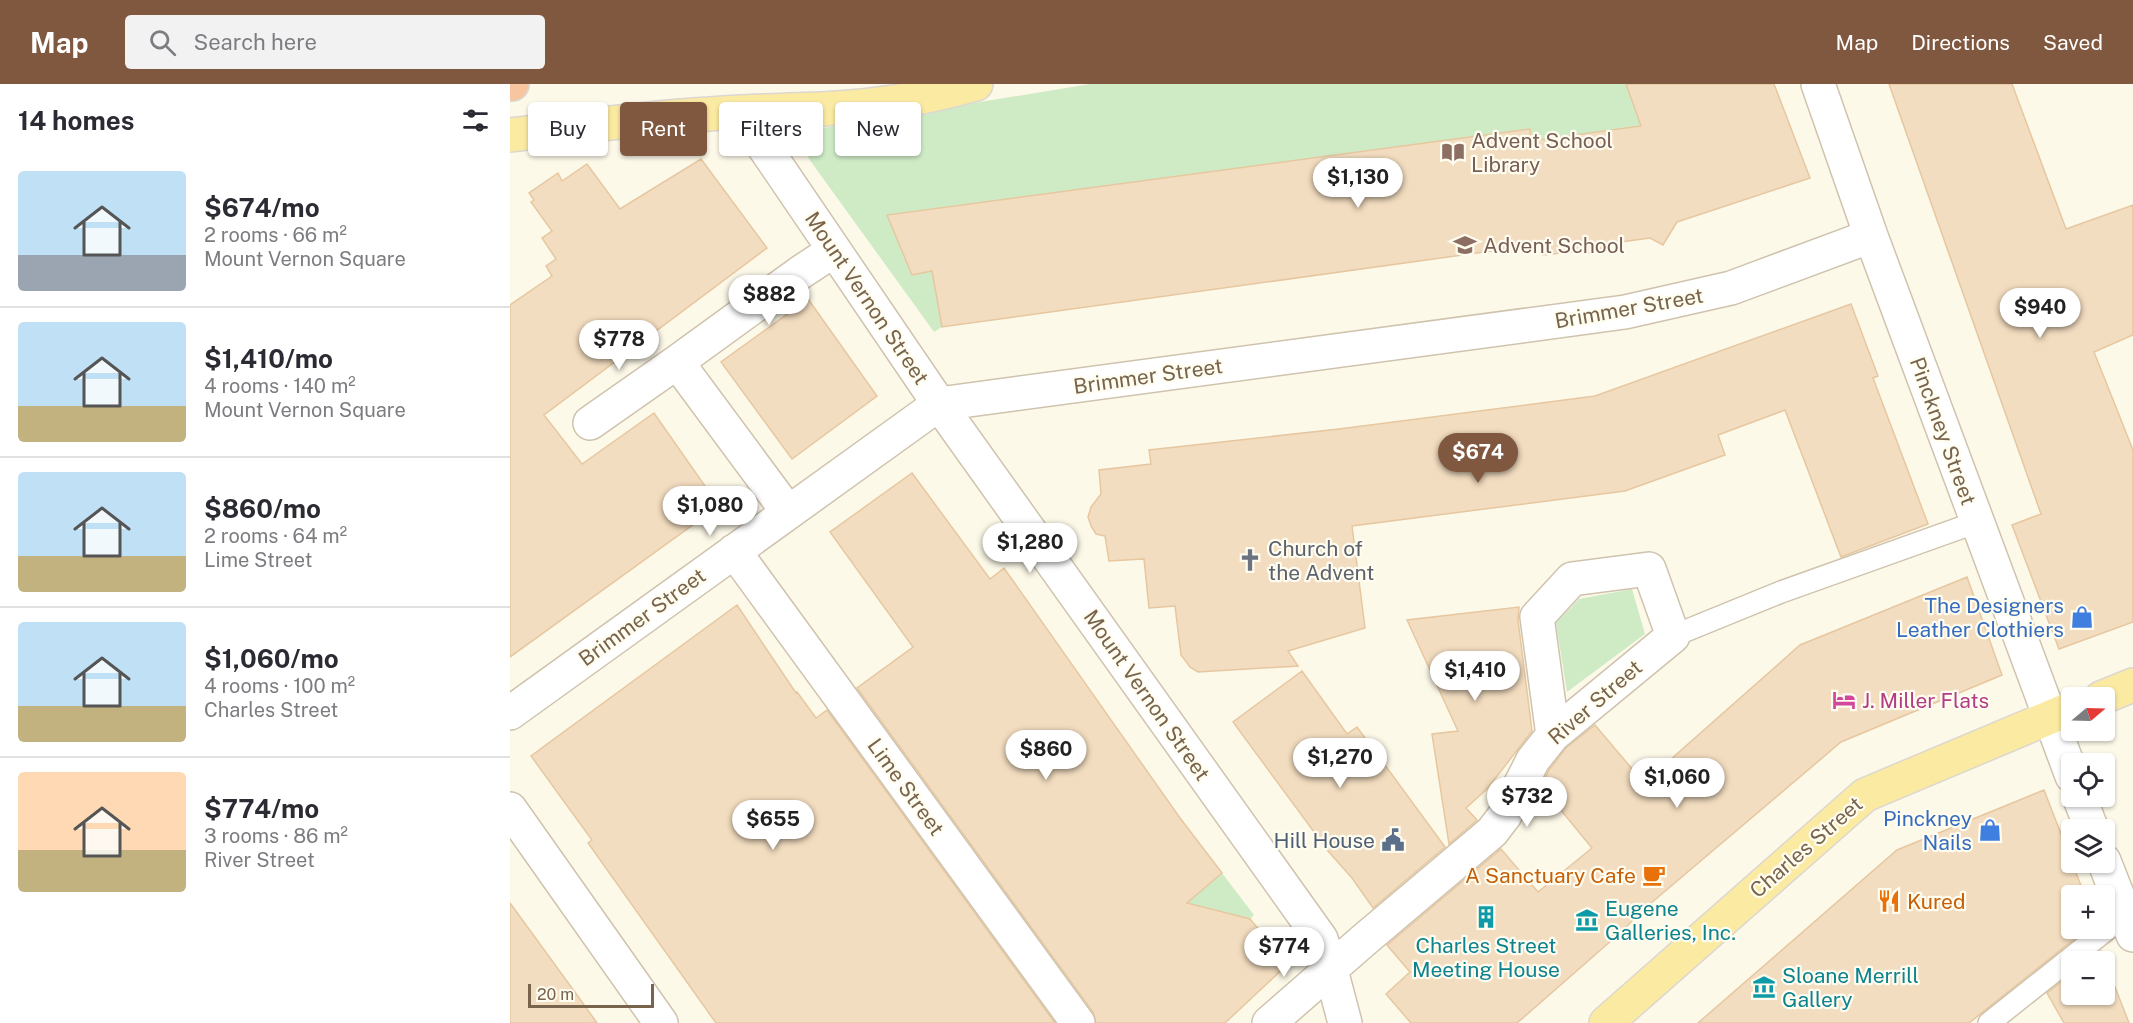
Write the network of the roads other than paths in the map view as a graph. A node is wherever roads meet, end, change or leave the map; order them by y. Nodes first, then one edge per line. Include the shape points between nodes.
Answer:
1 (976, 84) edge
2 (1818, 84) edge
3 (823, 109) edge
4 (719, 115) edge
5 (510, 135) edge
6 (770, 156) edge
7 (1871, 236) junction
8 (833, 251) junction
9 (677, 362) junction
10 (939, 404) junction
11 (590, 423) dead end
12 (788, 512) junction
13 (1977, 522) junction
14 (734, 551) junction
15 (1673, 636) junction
16 (2133, 685) edge
17 (2115, 692) edge
18 (2060, 712) edge
19 (510, 713) edge
20 (1553, 735) junction
21 (2068, 753) edge
22 (510, 808) edge
23 (2109, 873) edge
24 (2130, 921) edge
25 (1331, 970) junction
26 (661, 1023) edge
27 (1078, 1023) edge
28 (1269, 1023) edge
29 (1345, 1023) edge
30 (1606, 1023) edge
31 (1989, 1023) edge

1 - 3 main road via 888,103
2 - 7 street, Pinckney Street
4 - 5 main road
6 - 8 street, Mount Vernon Street
7 - 10 street, Brimmer Street via 1731,288 1625,312
7 - 13 street, Pinckney Street
8 - 9 street
8 - 10 street, Mount Vernon Street
9 - 11 street
9 - 12 street
10 - 12 street, Brimmer Street
10 - 25 street, Mount Vernon Street via 1321,939
12 - 14 street, Brimmer Street
13 - 15 lane, River Street via 1781,592
13 - 18 street, Pinckney Street
14 - 19 street, Brimmer Street
14 - 27 street, Lime Street
15 - 20 street, River Street
15 - 20 street via 1649,569 1572,579 1537,617
16 - 17 main road
18 - 21 street, Pinckney Street
18 - 30 main road, Charles Street via 1865,795
20 - 25 street, River Street via 1533,760 1492,832
22 - 26 street
23 - 24 street
24 - 31 lane
25 - 28 street, River Street
25 - 29 street, Mount Vernon Street

